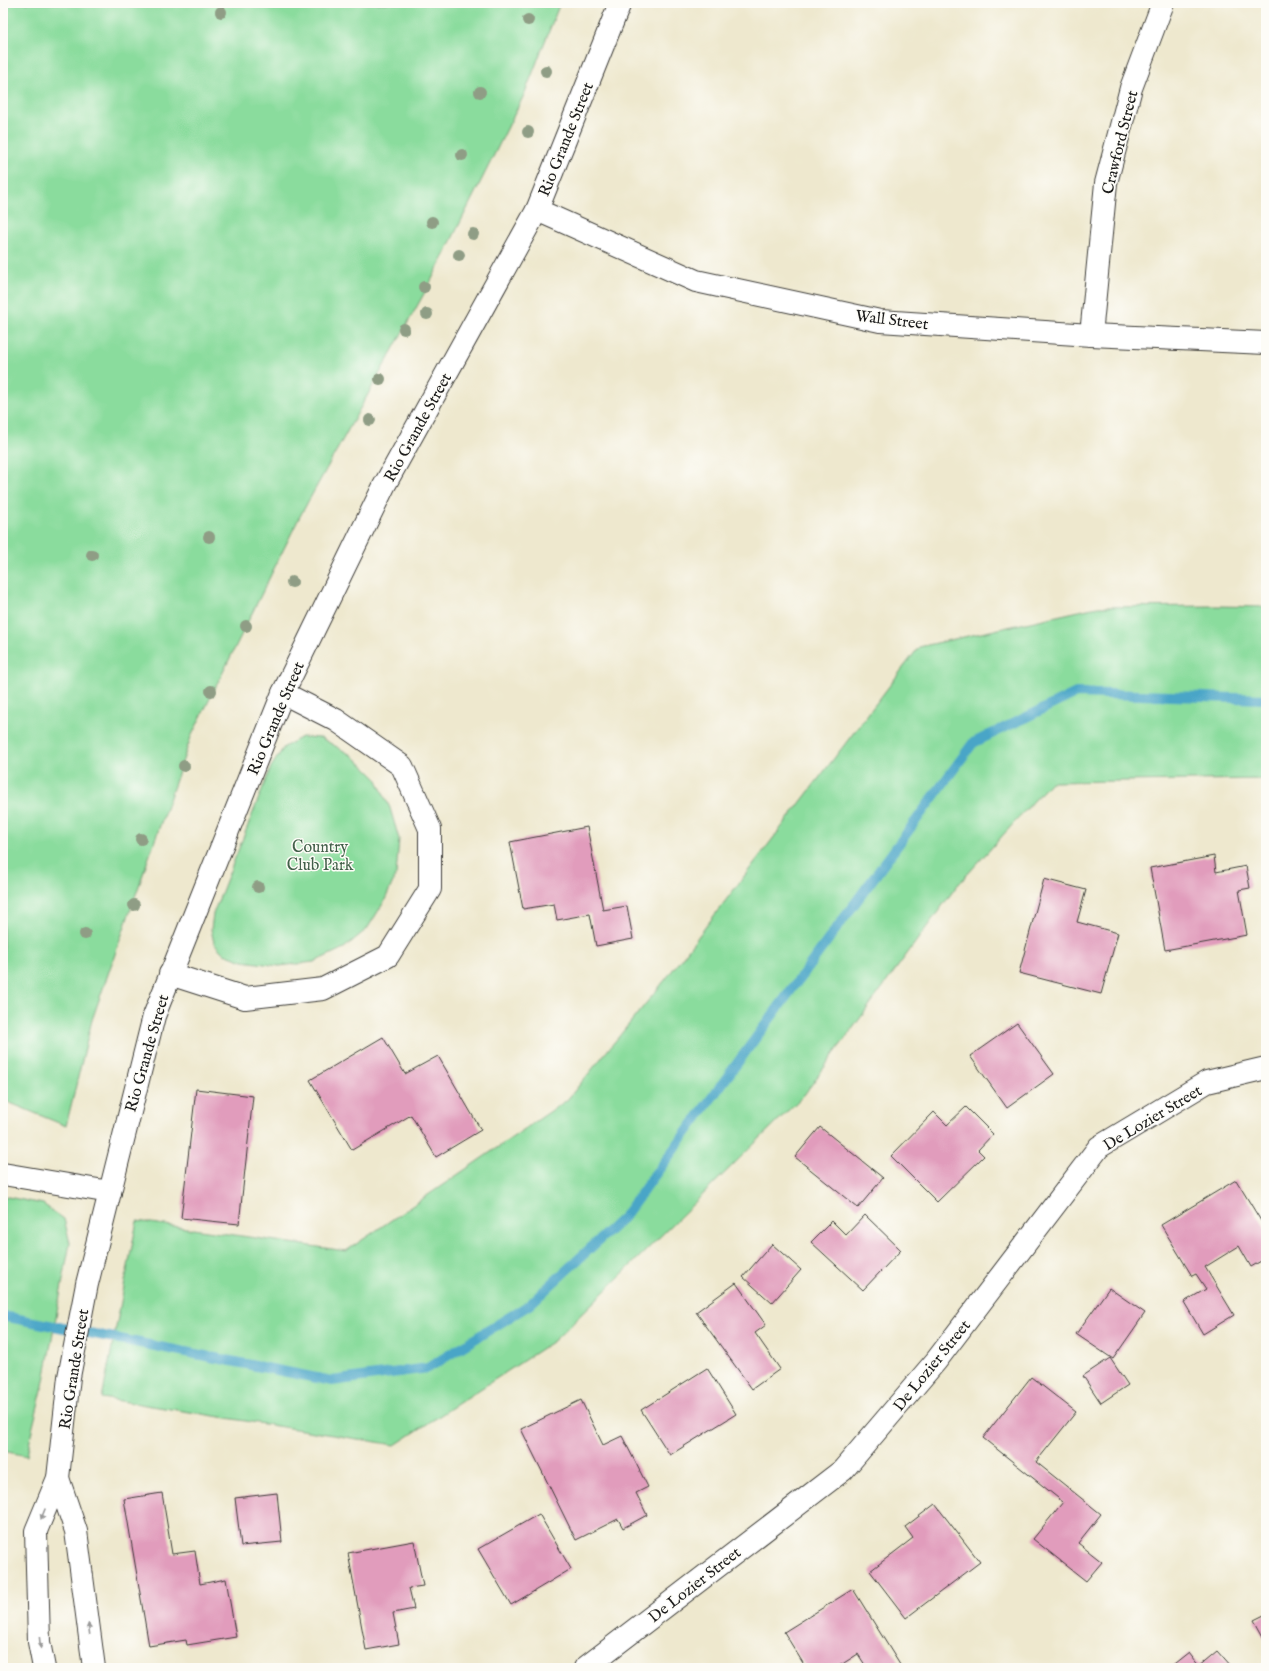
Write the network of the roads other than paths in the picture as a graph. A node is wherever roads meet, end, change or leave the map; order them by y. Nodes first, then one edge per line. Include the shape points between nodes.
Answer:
1 (620, 3) edge
2 (1163, 3) edge
3 (537, 210) junction
4 (1091, 335) junction
5 (1266, 343) edge
6 (283, 693) junction
7 (170, 974) junction
8 (1266, 1068) edge
9 (3, 1174) edge
10 (110, 1192) junction
11 (58, 1478) junction
12 (44, 1668) edge
13 (94, 1668) edge
14 (585, 1668) edge

1 - 3 street, Rio Grande Street
2 - 4 street, Crawford Street via 1131,88 1106,183
3 - 4 street, Wall Street via 696,282 880,321
3 - 6 street, Rio Grande Street via 384,486
4 - 5 street, Wall Street
6 - 7 street, Rio Grande Street
6 - 7 street via 336,720 402,766 430,829 430,889 388,956 323,989 246,998
7 - 10 street, Rio Grande Street via 154,1016
8 - 14 street, De Lozier Street via 1207,1082 1099,1147 936,1361 843,1470
9 - 10 street
10 - 11 street, Rio Grande Street via 87,1284 69,1377
11 -> 12 street, Rio Grande Street via 36,1531 39,1642
13 -> 11 street, Rio Grande Street via 76,1531

